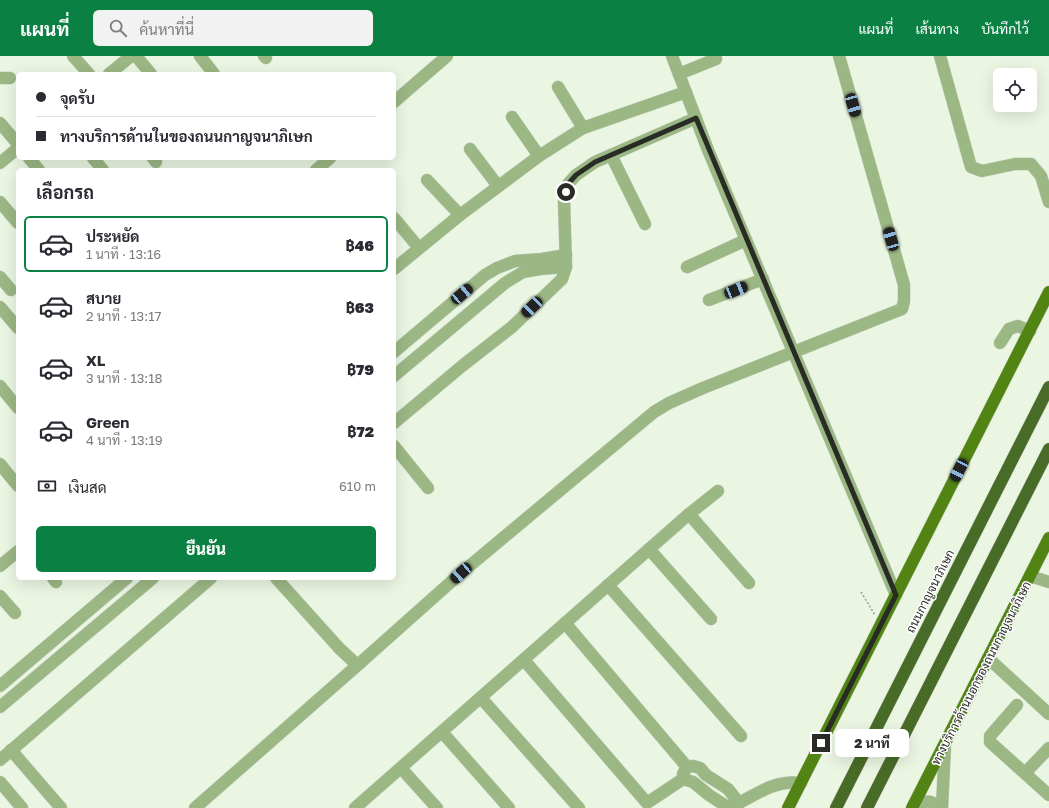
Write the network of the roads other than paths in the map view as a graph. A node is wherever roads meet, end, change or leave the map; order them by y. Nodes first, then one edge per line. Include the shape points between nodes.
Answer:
1 (73, 56) edge
2 (131, 56) edge
3 (136, 56) edge
4 (200, 56) edge
5 (447, 56) edge
6 (672, 56) edge
7 (940, 56) edge
8 (843, 57) edge
9 (716, 59) dead end
10 (87, 72) edge
11 (111, 72) edge
12 (149, 72) edge
13 (212, 72) edge
14 (679, 74) junction
15 (558, 87) dead end
16 (686, 92) junction
17 (396, 100) edge
18 (512, 117) dead end
19 (696, 118) junction
20 (0, 123) edge
21 (584, 128) junction
22 (16, 142) edge
23 (470, 149) dead end
24 (16, 150) edge
25 (611, 155) junction
26 (538, 156) junction
27 (31, 160) edge
28 (95, 160) edge
29 (328, 160) edge
30 (0, 163) edge
31 (37, 168) edge
32 (101, 168) edge
33 (318, 168) edge
34 (427, 180) dead end
35 (498, 186) junction
36 (0, 202) edge
37 (1049, 202) edge
38 (460, 215) junction
39 (396, 220) edge
40 (16, 221) edge
41 (645, 224) dead end
42 (746, 240) junction
43 (419, 248) junction
44 (566, 261) junction
45 (396, 267) edge
46 (687, 267) dead end
47 (0, 277) edge
48 (763, 279) junction
49 (11, 290) dead end
50 (1049, 292) edge
51 (709, 300) dead end
52 (0, 307) edge
53 (16, 326) edge
54 (1030, 331) junction
55 (1000, 343) dead end
56 (396, 350) edge
57 (794, 352) junction
58 (396, 374) edge
59 (0, 386) edge
60 (1049, 387) edge
61 (16, 406) edge
62 (396, 421) edge
63 (396, 448) edge
64 (1049, 449) edge
65 (0, 464) edge
66 (16, 484) edge
67 (428, 488) dead end
68 (718, 491) dead end
69 (689, 514) junction
70 (1049, 538) edge
71 (649, 549) junction
72 (16, 551) edge
73 (2, 561) edge
74 (1030, 576) junction
75 (126, 580) edge
76 (151, 580) edge
77 (209, 580) edge
78 (278, 580) edge
79 (1049, 582) edge
80 (748, 583) dead end
81 (608, 585) junction
82 (896, 595) junction
83 (0, 596) edge
84 (15, 613) dead end
85 (711, 619) dead end
86 (565, 623) junction
87 (41, 651) junction
88 (988, 658) junction
89 (524, 660) junction
90 (360, 663) junction
91 (52, 664) junction
92 (0, 686) edge
93 (481, 698) junction
94 (1017, 705) dead end
95 (0, 707) edge
96 (1049, 714) edge
97 (442, 732) junction
98 (741, 736) dead end
99 (945, 744) junction
100 (1049, 748) edge
101 (11, 750) junction
102 (0, 760) edge
103 (401, 768) junction
104 (685, 773) junction
105 (1025, 773) junction
106 (0, 782) edge
107 (801, 783) junction
108 (1049, 795) edge
109 (360, 806) edge
110 (22, 808) edge
111 (61, 808) edge
112 (195, 808) edge
113 (437, 808) edge
114 (509, 808) edge
115 (579, 808) edge
116 (788, 808) edge
117 (836, 808) edge
118 (867, 808) edge
119 (913, 808) edge
120 (938, 808) edge
121 (942, 808) edge

1 - 10 street
2 - 11 street
3 - 12 street
4 - 13 street
5 - 17 street
6 - 14 street
7 - 37 street via 971,167 982,171 1015,164 1031,164 1041,176
8 - 57 street via 904,285 904,301 902,308
9 - 14 street
14 - 16 street
15 - 21 street
16 - 19 street
16 - 21 street
18 - 26 street
19 - 25 street
19 - 42 street
20 - 22 street
21 - 26 street
23 - 35 street
24 - 30 street
25 - 41 street
25 - 44 street via 595,162 568,184 564,200
26 - 35 street
27 - 31 street
28 - 32 street
29 - 33 street
34 - 38 street
35 - 38 street
36 - 40 street
38 - 43 street
39 - 43 street
42 - 46 street
42 - 48 street
43 - 45 street
44 - 56 street via 515,261 497,268 485,275
44 - 58 street via 523,272 505,283
44 - 62 street via 562,279 512,327
47 - 49 street
48 - 51 street
48 - 57 street
50 - 54 main road
52 - 53 street
54 - 55 street via 1018,326 1009,329
54 - 82 main road
57 - 82 street
57 - 90 street via 703,388 654,412 461,573
59 - 61 street
60 - 117 highway, ถนนกาญจนาภิเษก
63 - 67 street
64 - 118 highway
65 - 66 street
68 - 69 street
69 - 71 street
69 - 80 street
70 - 74 main road, ทางบริการด้านนอกของถนนกาญจนาภิเษก
71 - 81 street
71 - 85 street
72 - 73 street
74 - 79 street
74 - 88 main road, ทางบริการด้านนอกของถนนกาญจนาภิเษก
75 - 87 street
76 - 91 street
77 - 101 street
78 - 90 street via 339,648 355,663
81 - 86 street
81 - 98 street
82 - 107 main road
83 - 84 street
86 - 89 street
86 - 104 street
87 - 91 street
87 - 92 street
88 - 96 street
88 - 99 main road, ทางบริการด้านนอกของถนนกาญจนาภิเษก
89 - 93 street
89 - 104 street via 647,803
90 - 112 street
91 - 95 street
93 - 97 street
93 - 115 street
94 - 105 street via 992,733 990,742
97 - 103 street
97 - 114 street
99 - 119 main road, ทางบริการด้านนอกของถนนกาญจนาภิเษก
99 - 121 street
100 - 105 street
101 - 102 street
101 - 111 street
103 - 109 street
103 - 113 street
104 - 107 street via 693,766 700,768 728,789 740,803 772,785
105 - 108 street
106 - 110 street
107 - 116 main road
119 - 120 street via 927,801

